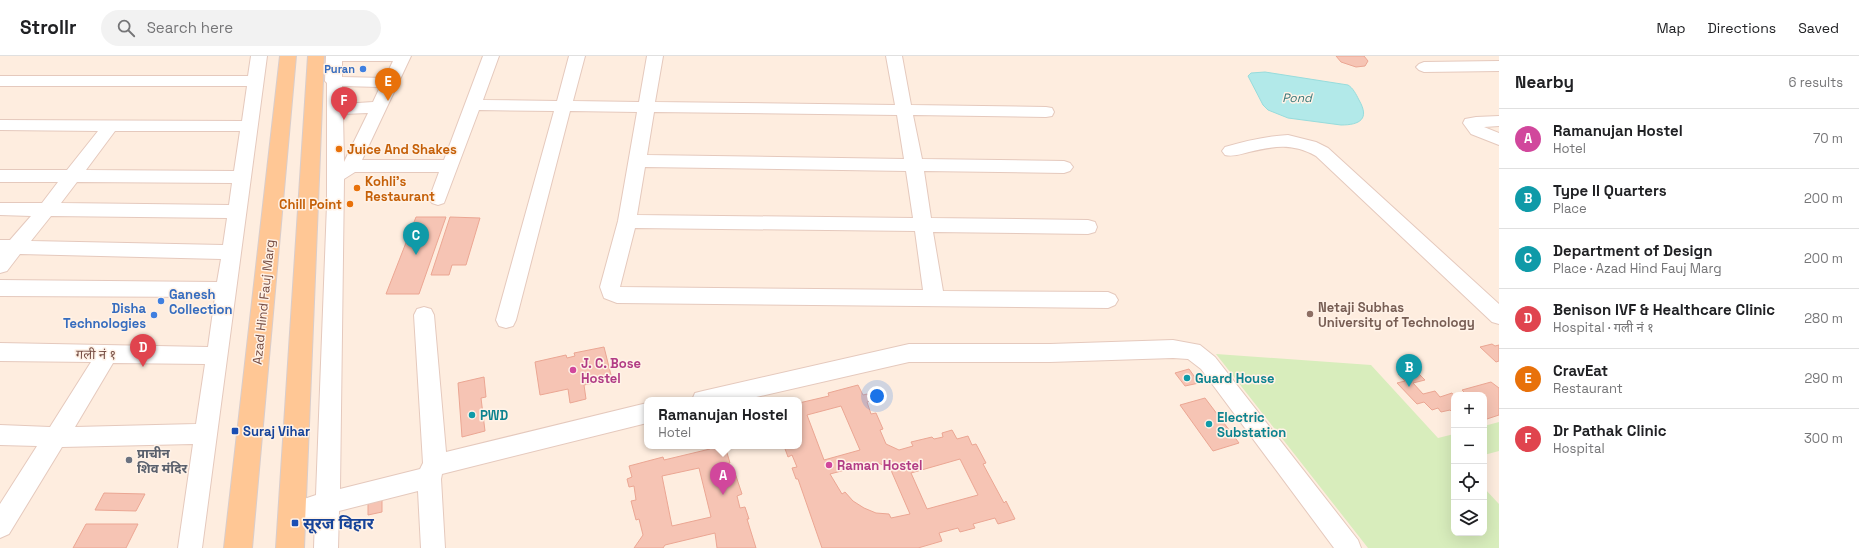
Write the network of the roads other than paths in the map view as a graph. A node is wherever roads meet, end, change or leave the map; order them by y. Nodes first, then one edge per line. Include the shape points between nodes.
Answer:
1 (259, 56) edge
2 (288, 56) edge
3 (316, 56) edge
4 (334, 56) edge
5 (403, 56) edge
6 (491, 56) edge
7 (577, 56) edge
8 (655, 56) edge
9 (894, 56) edge
10 (1499, 66) edge
11 (1424, 67) dead end
12 (0, 81) edge
13 (333, 81) junction
14 (255, 82) junction
15 (390, 83) junction
16 (473, 105) junction
17 (565, 105) junction
18 (645, 106) junction
19 (379, 107) junction
20 (903, 109) junction
21 (334, 110) junction
22 (1046, 112) dead end
23 (1499, 121) edge
24 (0, 125) edge
25 (111, 126) junction
26 (249, 126) junction
27 (1499, 140) edge
28 (1231, 151) dead end
29 (637, 161) junction
30 (914, 165) junction
31 (450, 166) junction
32 (1064, 167) dead end
33 (343, 171) junction
34 (0, 176) edge
35 (72, 176) junction
36 (242, 177) junction
37 (438, 199) dead end
38 (0, 209) edge
39 (47, 209) junction
40 (237, 212) junction
41 (627, 221) junction
42 (923, 225) junction
43 (1088, 227) dead end
44 (7, 248) edge
45 (231, 252) junction
46 (0, 266) edge
47 (0, 288) edge
48 (226, 290) junction
49 (934, 297) junction
50 (1108, 300) dead end
51 (424, 315) dead end
52 (1499, 316) edge
53 (506, 320) dead end
54 (0, 352) edge
55 (107, 355) junction
56 (217, 356) junction
57 (716, 397) edge
58 (644, 414) edge
59 (206, 434) junction
60 (0, 435) edge
61 (56, 437) junction
62 (432, 471) junction
63 (327, 503) junction
64 (292, 514) junction
65 (0, 526) edge
66 (190, 548) edge
67 (238, 548) edge
68 (290, 548) edge
69 (326, 548) edge
70 (433, 548) edge
71 (1349, 548) edge

1 - 14 street
2 - 67 main road, Azad Hind Fauj Marg
3 - 64 main road
4 - 5 street
4 - 13 street
5 - 15 street
6 - 16 street
7 - 17 street
8 - 18 street
9 - 20 street
10 - 11 street
12 - 14 street
13 - 15 street
13 - 21 street
14 - 26 street
15 - 19 street
16 - 17 street
16 - 31 street
17 - 18 street
17 - 53 street
18 - 20 street
18 - 29 street
19 - 21 street
19 - 33 street
20 - 22 street
20 - 30 street
21 - 33 street
23 - 27 street via 1471,124 1477,130
24 - 25 street
25 - 26 street
25 - 35 street
26 - 36 street
28 - 52 street via 1283,140 1304,142 1313,146
29 - 30 street
29 - 41 street
30 - 32 street
30 - 42 street
31 - 33 street
31 - 37 street
33 - 63 street
34 - 35 street
35 - 36 street
35 - 39 street
36 - 40 street
38 - 39 street
39 - 40 street
39 - 44 street
40 - 45 street
41 - 42 street
41 - 49 street via 610,287 611,292 617,295
42 - 43 street
42 - 49 street
44 - 45 street
44 - 46 street
45 - 48 street
47 - 48 street
48 - 56 street
49 - 50 street
51 - 62 street
54 - 55 street, गली नं १
55 - 56 street, गली नं १
55 - 61 street
56 - 59 street
57 - 71 street via 909,353 1058,353 1173,349 1193,351 1208,363
58 - 62 street
59 - 61 street
59 - 66 street
60 - 61 street
61 - 65 street
62 - 63 street
62 - 70 street
63 - 64 street
63 - 69 street
64 - 68 main road

